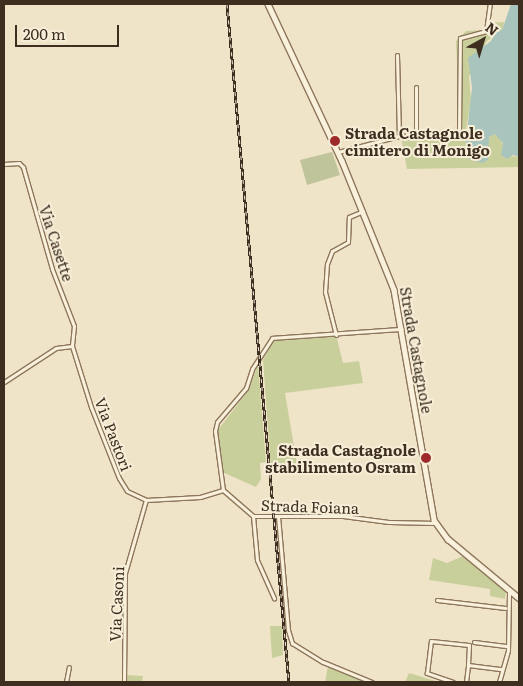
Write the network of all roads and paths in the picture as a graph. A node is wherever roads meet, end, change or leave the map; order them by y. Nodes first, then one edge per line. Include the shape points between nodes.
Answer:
1 (268, 4) edge
2 (490, 4) edge
3 (397, 55) dead end
4 (416, 87) dead end
5 (399, 136) junction
6 (416, 136) junction
7 (338, 152) junction
8 (4, 164) edge
9 (363, 211) junction
10 (402, 329) junction
11 (336, 335) junction
12 (72, 346) junction
13 (4, 382) edge
14 (223, 490) junction
15 (146, 500) junction
16 (253, 516) junction
17 (278, 516) junction
18 (436, 523) junction
19 (509, 590) junction
20 (274, 598) dead end
21 (519, 598) edge
22 (437, 600) dead end
23 (506, 608) junction
24 (474, 642) dead end
25 (508, 646) junction
26 (468, 665) junction
27 (69, 667) dead end
28 (502, 669) junction
29 (66, 682) edge
30 (124, 682) edge
31 (372, 682) edge
32 (454, 682) edge
33 (466, 682) edge
34 (499, 682) edge

1 - 7 main road, Strada Castagnole
2 - 6 street via 486,31 460,38 459,130 452,134
3 - 5 street
4 - 6 street
5 - 6 street
5 - 7 street
7 - 9 main road, Strada Castagnole
8 - 12 street, Via Casette via 19,163 23,167 49,258 74,326
9 - 10 main road, Strada Castagnole via 394,290
9 - 11 street via 349,217 348,242 332,251 327,264 325,292
10 - 11 street
10 - 18 main road, Strada Castagnole
11 - 14 street via 276,336 269,340 252,369 246,388 214,430
12 - 13 street via 56,348
12 - 15 street, Via Pastori via 119,478 127,491
14 - 15 street via 200,497
14 - 16 street, Strada Foiana
15 - 30 street, Via Casoni via 126,573
16 - 17 street, Strada Foiana
16 - 20 street via 257,560
17 - 18 street, Strada Foiana via 343,516 389,522
17 - 31 street via 288,630 292,643 323,662 342,667
18 - 19 main road, Strada Castagnole via 448,539
19 - 21 main road, Strada Castagnole
19 - 23 street
22 - 23 street
23 - 25 street
24 - 25 street
25 - 28 street
26 - 28 street
26 - 32 street via 469,645 431,641 427,673
26 - 33 street
27 - 29 street
28 - 34 street

